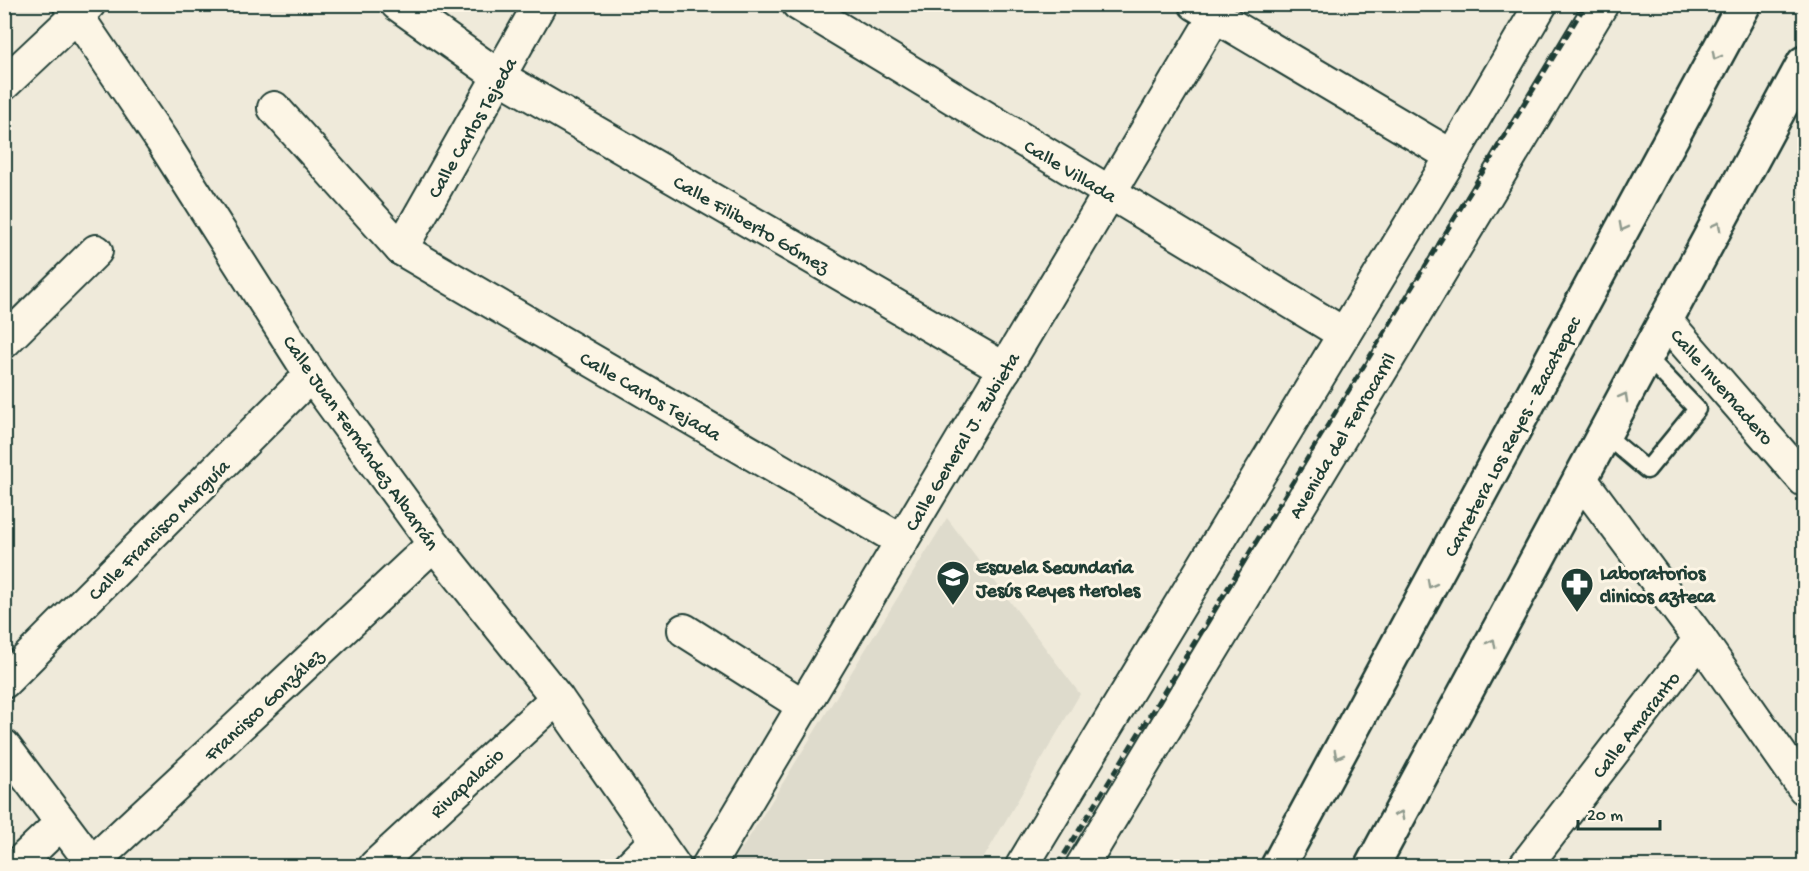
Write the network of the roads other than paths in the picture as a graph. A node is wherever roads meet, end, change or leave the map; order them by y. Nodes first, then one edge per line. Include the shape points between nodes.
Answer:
1 (397, 4) edge
2 (540, 4) edge
3 (798, 4) edge
4 (1541, 4) edge
5 (1602, 4) edge
6 (1744, 4) edge
7 (78, 8) edge
8 (1205, 10) edge
9 (1804, 63) edge
10 (500, 76) junction
11 (4, 84) edge
12 (274, 108) dead end
13 (1452, 156) junction
14 (1110, 193) junction
15 (401, 249) junction
16 (96, 251) dead end
17 (1665, 320) junction
18 (1344, 334) junction
19 (4, 342) edge
20 (1646, 356) junction
21 (1005, 369) junction
22 (311, 375) junction
23 (1604, 434) junction
24 (1580, 478) junction
25 (1804, 480) edge
26 (902, 542) junction
27 (434, 544) junction
28 (684, 630) dead end
29 (1700, 639) junction
30 (4, 682) edge
31 (557, 698) junction
32 (804, 706) junction
33 (4, 746) edge
34 (1804, 788) edge
35 (61, 823) junction
36 (656, 840) junction
37 (93, 865) edge
38 (16, 867) edge
39 (375, 867) edge
40 (630, 867) edge
41 (674, 867) edge
42 (708, 867) edge
43 (1022, 867) edge
44 (1082, 867) edge
45 (1278, 867) edge
46 (1372, 867) edge
47 (1526, 867) edge

1 - 10 street, Calle Filiberto Gómez
2 - 10 street, Calle Carlos Tejeda
3 - 14 street, Calle Villada
4 - 13 street
5 - 44 street, Avenida del Ferrocarril
6 -> 45 main road, Carretera Los Reyes - Zacatepec
7 - 11 street
7 - 22 street, Calle Juan Fernández Albarrán
8 - 13 street
8 - 14 street, Calle General J. Zubieta
17 -> 9 main road
10 - 15 street, Calle Carlos Tejeda
10 - 21 street, Calle Filiberto Gómez
12 - 15 street, Calle Carlos Tejada
13 - 18 street
14 - 18 street, Calle Villada
14 - 21 street, Calle General J. Zubieta
15 - 26 street, Calle Carlos Tejada
16 - 19 street
17 - 20 main road
17 - 25 street, Calle Invernadero
18 - 43 street
23 -> 20 main road
20 - 23 lane via 1697,409 1647,470
21 - 26 street, Calle General J. Zubieta
22 - 27 street, Calle Juan Fernández Albarrán
22 - 30 street, Calle Francisco Murguía
23 - 24 main road
24 - 29 street
46 -> 24 main road
26 - 32 street, Calle General J. Zubieta
27 - 31 street, Calle Juan Fernández Albarrán
27 - 37 street, Francisco González
28 - 32 street
29 - 34 street
29 - 47 street, Calle Amaranto
31 - 36 street, Calle Juan Fernández Albarrán
31 - 39 street, Rivapalacio
32 - 42 street, Calle General J. Zubieta
33 - 35 street
35 - 37 street
35 - 38 street
36 - 40 street
36 - 41 street, Calle Juan Fernández Albarrán

